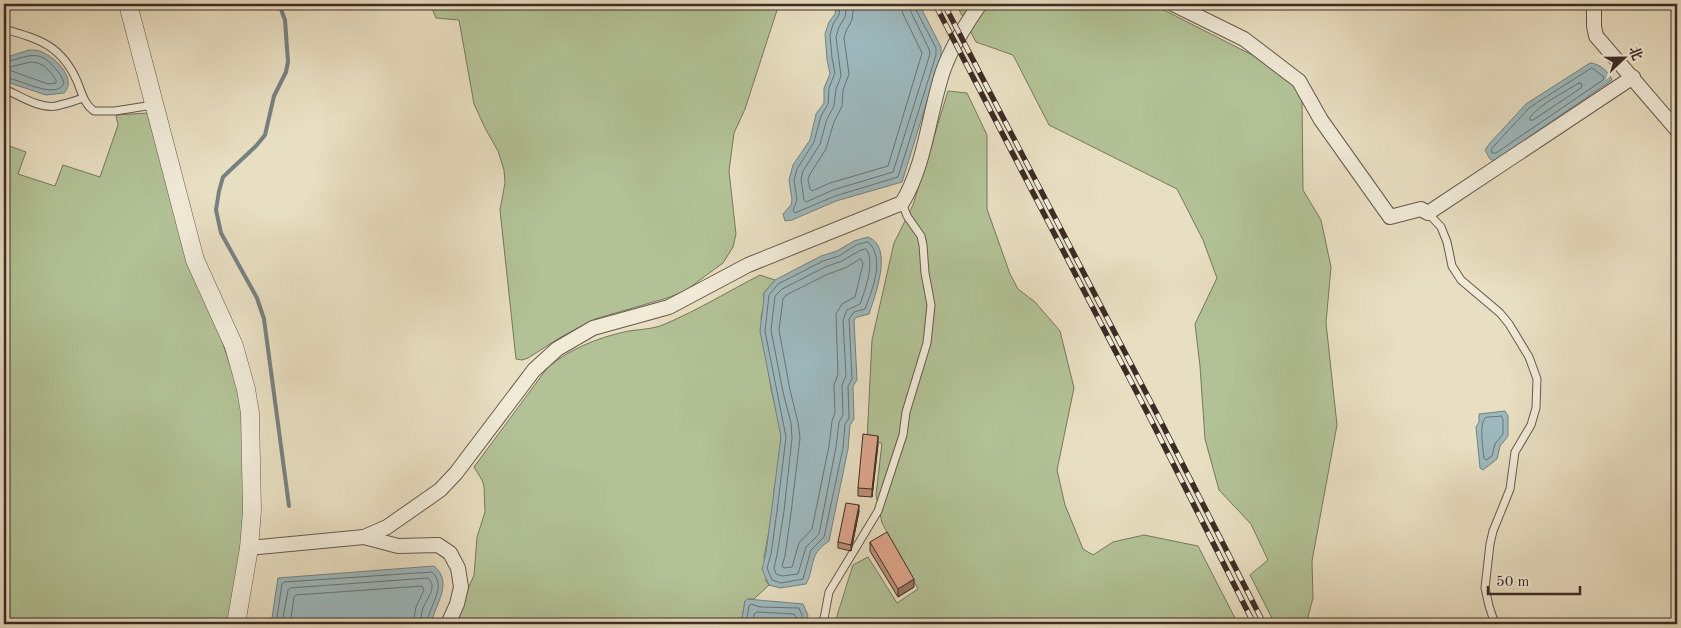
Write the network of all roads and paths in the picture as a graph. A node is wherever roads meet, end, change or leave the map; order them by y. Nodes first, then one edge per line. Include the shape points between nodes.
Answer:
1 (128, 4) edge
2 (980, 4) edge
3 (1173, 4) edge
4 (1594, 4) edge
5 (4, 29) edge
6 (1633, 77) junction
7 (4, 89) edge
8 (84, 98) junction
9 (155, 105) junction
10 (1677, 130) edge
11 (902, 203) junction
12 (1428, 213) junction
13 (364, 536) junction
14 (249, 548) junction
15 (236, 624) edge
16 (448, 624) edge
17 (823, 624) edge
18 (1495, 624) edge

1 - 9 street
2 - 11 street via 944,70 914,180
3 - 12 street via 1244,39 1299,81 1321,120 1390,217 1421,209
4 - 6 street via 1596,36
5 - 8 lane via 56,50 70,69
6 - 10 street
6 - 12 street
7 - 8 lane via 48,106
8 - 9 lane via 94,112
9 - 14 street via 195,260 234,346 246,389 252,460
11 - 13 street via 748,265 669,307 592,328 557,349 534,370 440,490 392,524
11 - 17 lane via 923,245 931,305 926,343 878,511 829,592
12 - 18 lane via 1441,227 1452,266 1460,280 1500,312 1529,357 1537,379 1536,408 1515,452 1510,489 1490,544 1485,588
13 - 14 street
13 - 16 street via 398,546 438,545 450,553 458,568 461,587
14 - 15 street

